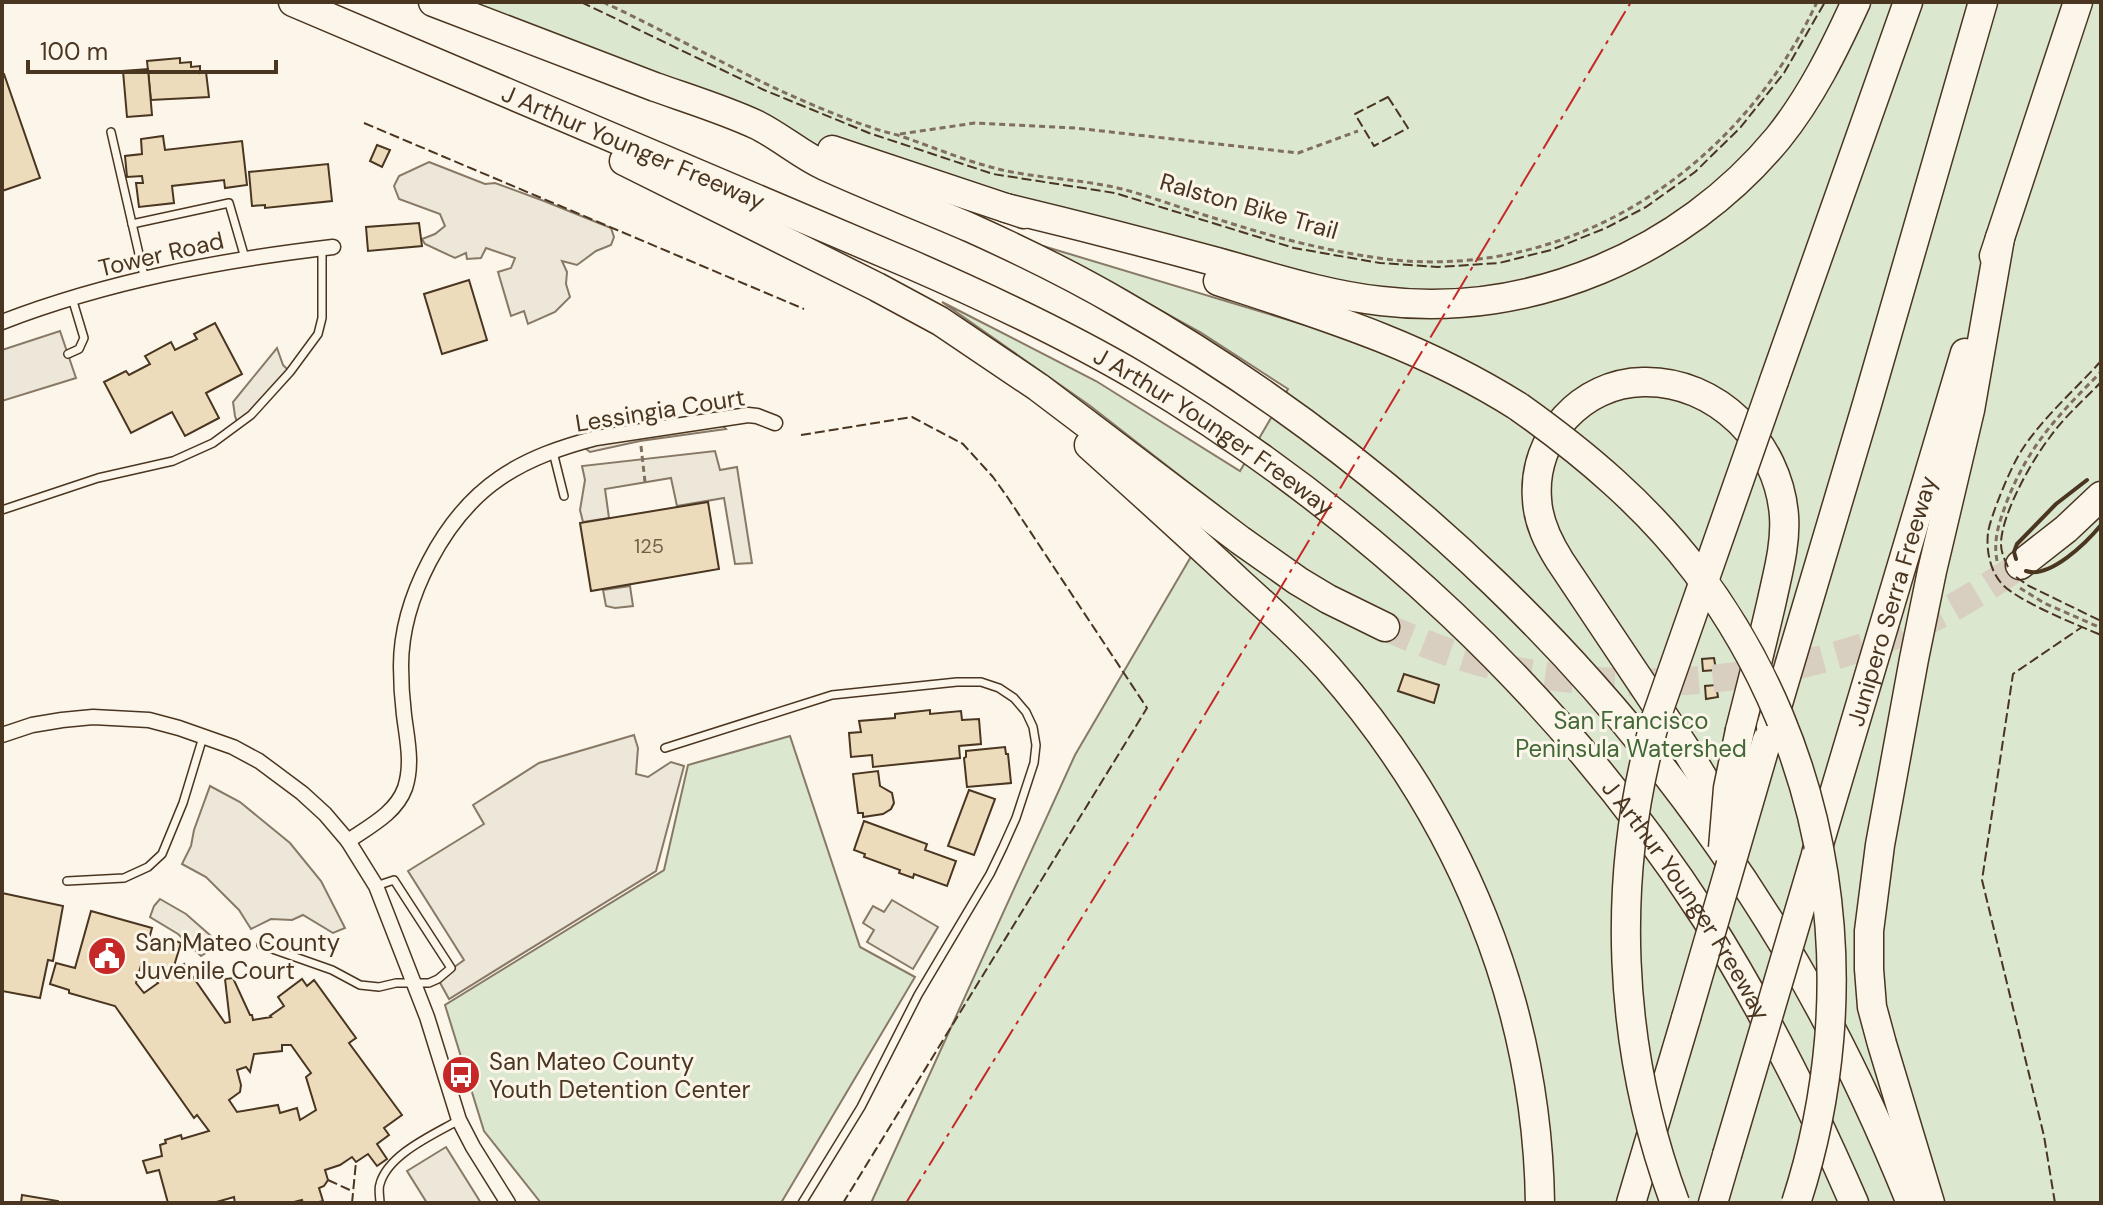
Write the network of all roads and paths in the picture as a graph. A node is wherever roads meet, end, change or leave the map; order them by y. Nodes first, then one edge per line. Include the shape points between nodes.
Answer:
1 (293, 2) edge
2 (433, 2) edge
3 (603, 2) edge
4 (1817, 2) edge
5 (1856, 2) edge
6 (1908, 2) edge
7 (1983, 2) edge
8 (2078, 2) edge
9 (448, 68) junction
10 (758, 126) junction
11 (1358, 131) dead end
12 (111, 132) dead end
13 (892, 133) junction
14 (1006, 208) junction
15 (132, 224) junction
16 (2000, 238) junction
17 (328, 248) joint
18 (245, 258) junction
19 (145, 280) junction
20 (72, 297) junction
21 (2, 322) edge
22 (972, 341) junction
23 (68, 354) dead end
24 (2101, 372) edge
25 (775, 423) dead end
26 (640, 441) dead end
27 (553, 452) junction
28 (645, 482) dead end
29 (564, 496) dead end
30 (2101, 496) edge
31 (2, 510) edge
32 (2012, 572) junction
33 (1385, 627) tunnel mouth
34 (2101, 628) edge
35 (2, 735) edge
36 (203, 737) junction
37 (665, 748) dead end
38 (348, 841) junction
39 (67, 881) dead end
40 (376, 886) junction
41 (1720, 902) junction
42 (261, 945) dead end
43 (414, 984) junction
44 (1812, 994) junction
45 (459, 1120) junction
46 (380, 1203) edge
47 (508, 1203) edge
48 (802, 1203) edge
49 (1540, 1203) edge
50 (1631, 1203) edge
51 (1675, 1203) edge
52 (1713, 1203) edge
53 (1796, 1203) edge
54 (1854, 1203) edge
55 (1911, 1203) edge
56 (1930, 1203) edge

1 - 9 highway, J Arthur Younger Freeway
2 - 10 highway
3 - 13 path, Ralston Bike Trail via 780,90
4 - 13 path, Ralston Bike Trail via 1759,95 1683,173 1590,229 1495,257 1413,261 1332,249 1122,189 989,167
5 - 14 highway via 1794,116 1728,190 1667,236 1624,259 1531,292 1456,303 1371,300
6 - 51 highway, bridge via 1656,718 1641,778 1625,940 1633,1040 1647,1113
7 - 41 highway, bridge
8 - 16 highway, Junipero Serra Freeway
9 - 22 highway via 476,92 867,281
9 - 54 highway, J Arthur Younger Freeway via 1041,324 1206,420 1342,518 1508,670 1639,823 1760,1009
10 - 14 highway
10 - 44 highway via 820,164 997,240 1119,303 1274,402 1410,505 1542,629 1638,738 1725,854
11 - 13 path via 1298,153 1060,127 975,123
12 - 15 lane
14 - 53 highway, bridge via 1392,341 1472,379 1519,407 1612,480 1694,569 1750,655 1776,710 1794,755 1822,861 1833,967 1831,1029 1822,1101
15 - 18 lane via 229,203
15 - 19 lane
16 - 52 highway, Junipero Serra Freeway, bridge
16 - 56 highway via 1970,410 1914,659 1869,931 1872,1007
17 - 18 street, Tower Road
17 - 31 lane via 318,334 251,415 213,443 173,461 98,478
18 - 19 street, Tower Road
19 - 20 street, Tower Road
20 - 21 street, Tower Road
20 - 23 lane via 84,338 79,349
22 - 33 highway via 1278,568
22 - 49 highway via 1291,630 1360,706 1405,767 1465,876 1509,995 1530,1095
24 - 32 path via 2055,418 2016,478 1994,547
25 - 27 street, Lessingia Court via 748,415 623,433
26 - 28 path
27 - 29 lane
27 - 38 street, Lessingia Court via 515,468 482,492 427,566 403,639 406,786 387,814
30 - 32 highway
32 - 34 path via 2044,603
35 - 36 street via 93,717 149,720
36 - 38 street via 259,761 302,793
36 - 39 lane via 162,854 124,878
37 - 48 lane via 832,695 957,682 999,688 1014,698 1033,727 1034,763 990,874
38 - 40 street
40 - 43 street
40 - 43 lane via 394,880 451,968 429,983
41 - 44 highway, bridge via 1728,788 1766,624 1784,515 1777,478 1745,425 1686,389 1633,383 1584,401 1546,445 1536,488 1543,530 1712,790 1784,919
41 - 50 highway, bridge
42 - 43 lane via 360,985
43 - 45 street
44 - 55 highway via 1862,1090
45 - 46 lane via 393,1162 380,1184
45 - 47 street

